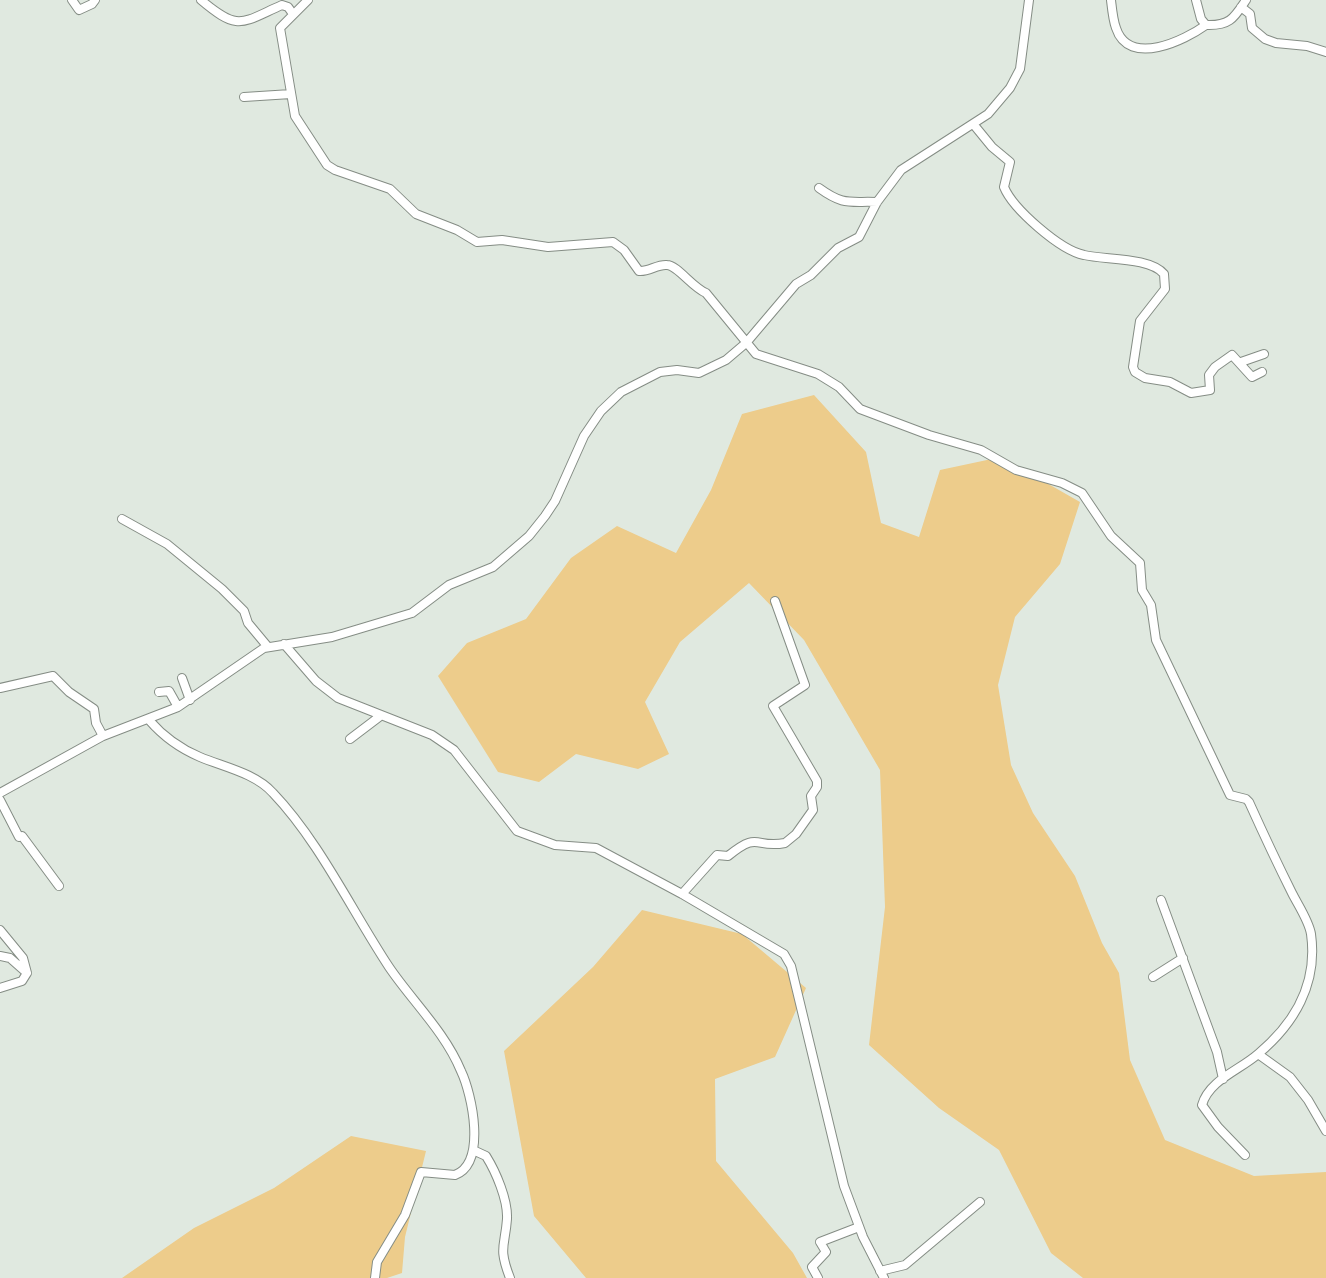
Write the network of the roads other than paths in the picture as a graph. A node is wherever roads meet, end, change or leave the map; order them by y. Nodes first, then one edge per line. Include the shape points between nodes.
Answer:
1 (72, 0) edge
2 (95, 0) edge
3 (201, 0) edge
4 (308, 0) edge
5 (1029, 0) edge
6 (1111, 0) edge
7 (1196, 0) edge
8 (1244, 4) edge
9 (293, 14) junction
10 (1206, 25) junction
11 (1326, 52) edge
12 (291, 94) junction
13 (244, 97) dead end
14 (974, 125) junction
15 (819, 188) dead end
16 (877, 202) junction
17 (746, 343) junction
18 (1264, 354) dead end
19 (1241, 363) junction
20 (1262, 372) dead end
21 (122, 519) dead end
22 (775, 601) dead end
23 (284, 644) junction
24 (268, 647) junction
25 (182, 678) dead end
26 (0, 687) edge
27 (159, 692) dead end
28 (190, 700) junction
29 (178, 707) junction
30 (379, 717) junction
31 (148, 720) junction
32 (103, 736) junction
33 (350, 739) dead end
34 (0, 792) edge
35 (0, 800) edge
36 (59, 886) dead end
37 (682, 894) junction
38 (1161, 900) dead end
39 (0, 930) edge
40 (0, 956) edge
41 (1183, 958) junction
42 (27, 973) junction
43 (1153, 977) dead end
44 (0, 988) edge
45 (1258, 1054) junction
46 (1223, 1079) junction
47 (1326, 1131) edge
48 (473, 1150) junction
49 (1245, 1155) dead end
50 (980, 1202) dead end
51 (859, 1227) junction
52 (882, 1275) edge
53 (375, 1278) edge
54 (510, 1278) edge
55 (818, 1278) edge

1 - 2 street via 79,10
3 - 9 street via 219,15 236,22 251,21 282,5
4 - 9 street
5 - 14 street via 1020,69 1000,101
6 - 10 street via 1116,28 1128,44 1165,46 1180,42
7 - 10 street
8 - 10 street via 1224,25
8 - 11 street via 1252,28 1265,39
9 - 12 street via 280,28
12 - 13 street
12 - 17 street via 297,120 327,165 335,170 390,189 422,217 477,242 502,240 548,248 612,242 624,250 639,271 664,264 672,266 706,293
14 - 16 street via 901,170
14 - 19 street via 1010,162 1004,187 1026,218 1081,254 1147,264 1164,274 1165,289 1139,323 1135,372 1194,393 1210,390 1209,375 1230,356 1235,355
15 - 16 street via 847,204
16 - 17 street via 859,237 838,248 796,284
17 - 23 street via 726,360 699,373 660,372 621,392 601,411 584,436 545,516 529,536 493,567 449,585 412,613 332,637
17 - 45 street via 764,358 810,370 829,380 860,409 981,450 1016,470 1072,488 1088,500 1111,536 1137,558 1156,640 1210,759 1230,795 1249,802 1311,934 1312,959 1299,1008 1282,1033
18 - 19 street
19 - 20 street via 1252,377
21 - 24 street via 167,544 222,589 244,611 248,623
22 - 37 street via 805,684 772,706 817,781 811,796 813,810 796,834 784,843 755,841 741,845 728,856 717,855
23 - 24 street
23 - 30 street via 316,681 338,698
24 - 28 street
25 - 28 street
26 - 32 street via 53,676 94,709
27 - 29 street via 169,691
28 - 29 street
29 - 31 street
30 - 33 street
30 - 37 street via 432,735 454,750 517,831 555,844 596,848
31 - 32 street
31 - 48 street via 193,754 254,779 272,792 457,1061 470,1095
32 - 34 street
35 - 36 street via 19,837
37 - 51 street via 788,959 844,1186
38 - 41 street
39 - 42 street via 23,958
40 - 42 street via 10,958
41 - 43 street
41 - 46 street
42 - 44 street via 22,981
45 - 46 street
45 - 47 street via 1290,1077
46 - 49 street via 1212,1086 1202,1105
48 - 53 street via 465,1169 458,1174 424,1170 420,1173 405,1215 377,1262
48 - 54 street via 486,1156 501,1192 507,1217 501,1246
50 - 52 street via 905,1265
51 - 52 street
51 - 55 street via 820,1242 826,1252 812,1267

